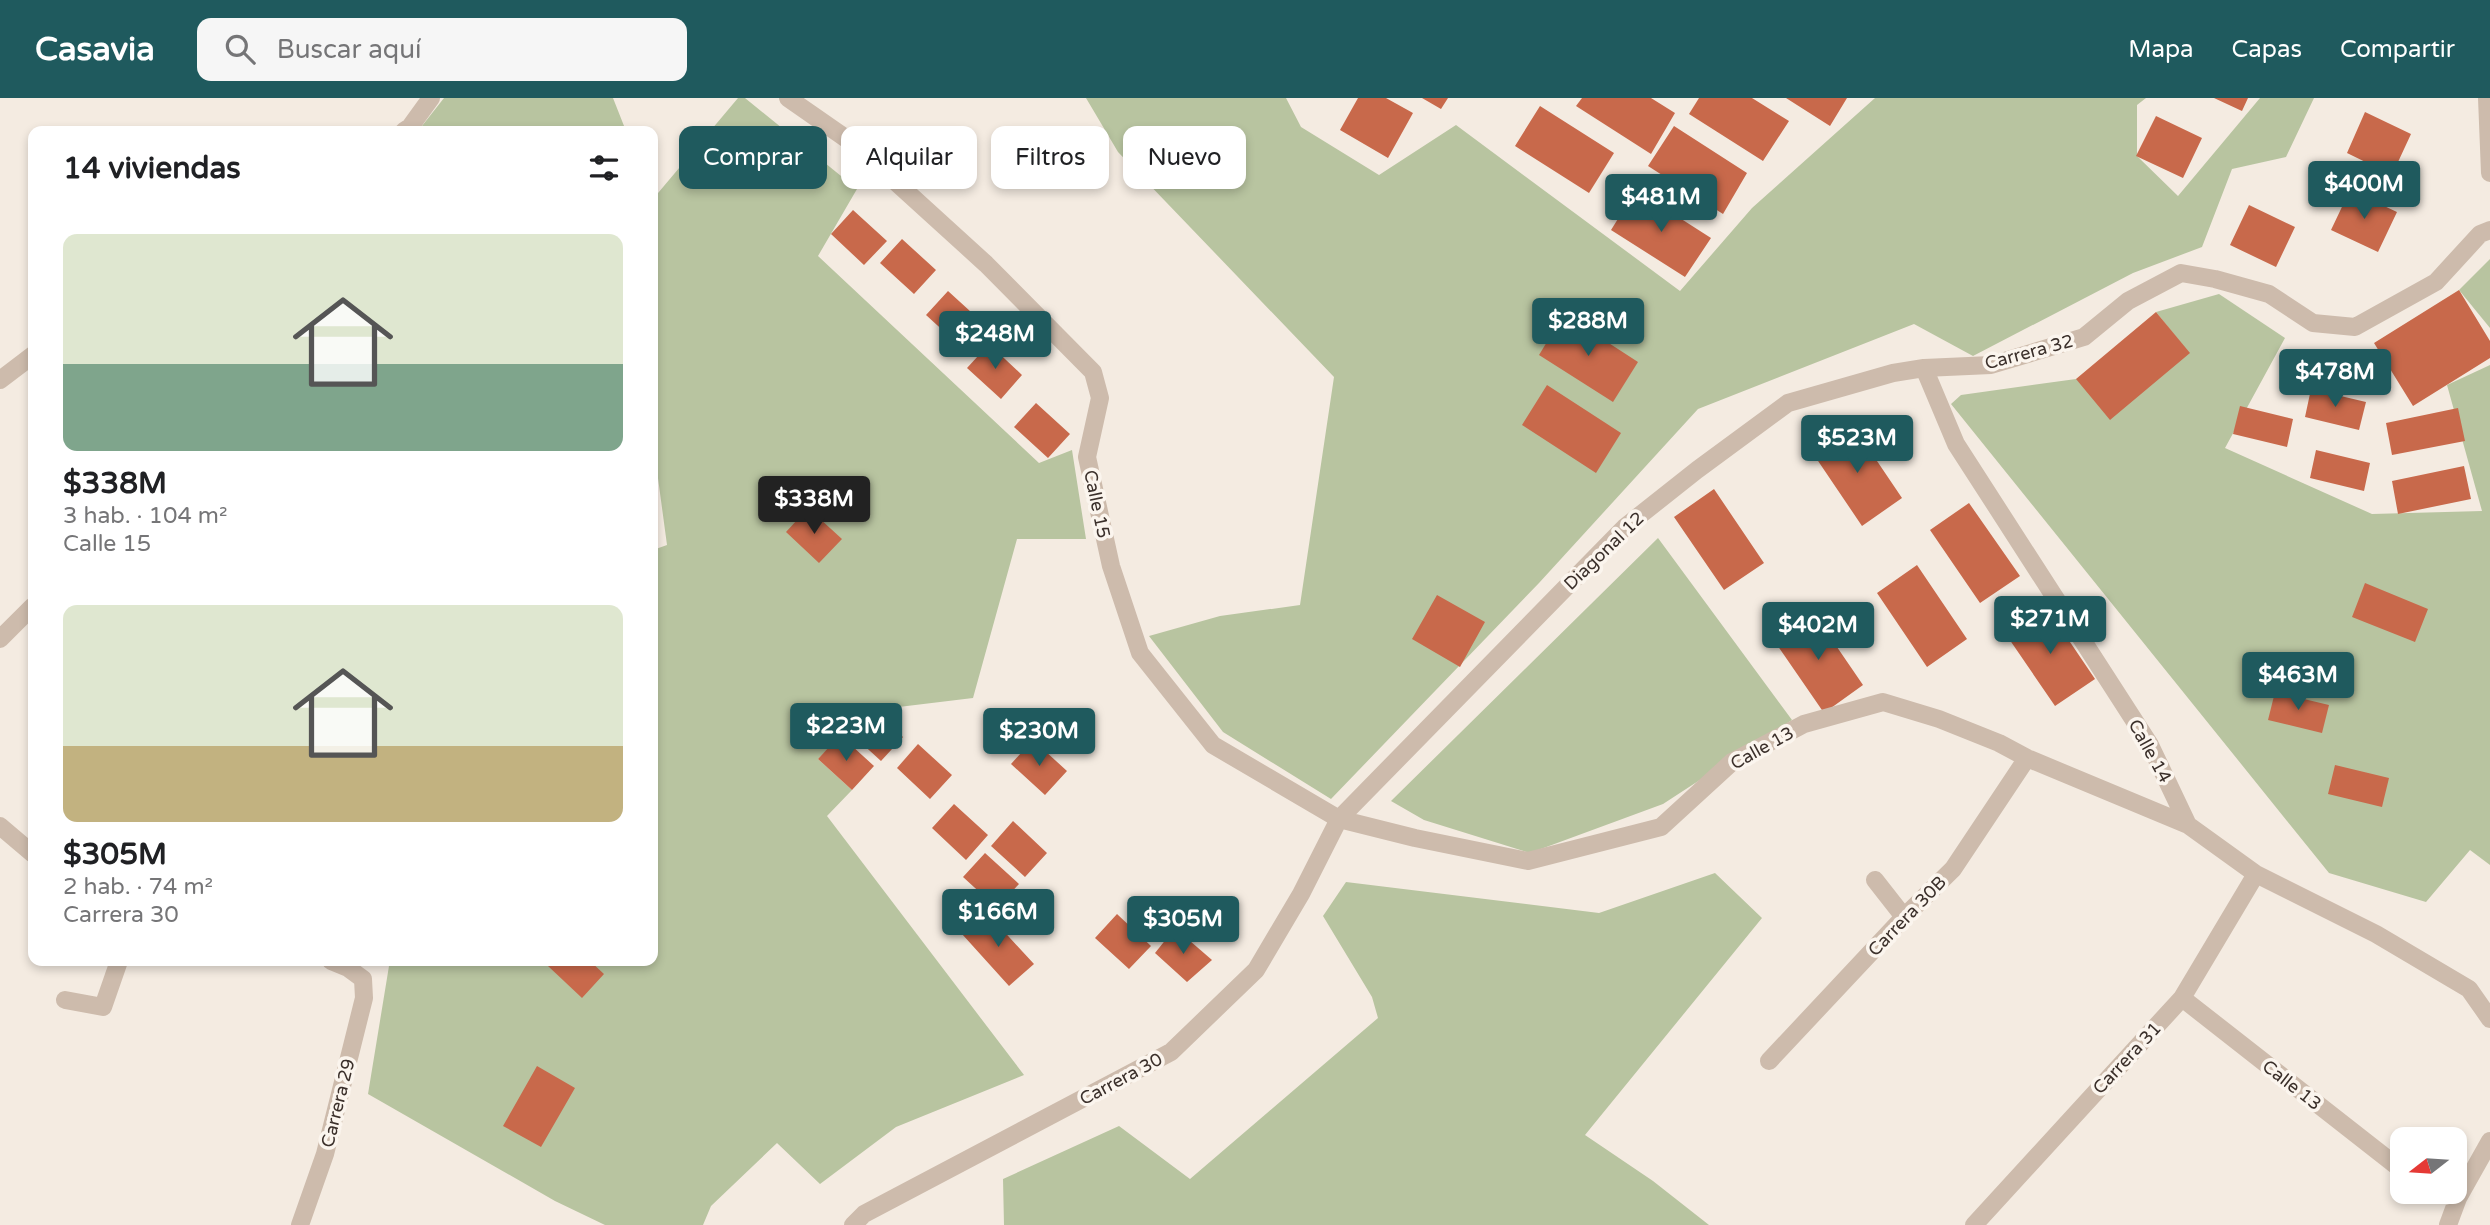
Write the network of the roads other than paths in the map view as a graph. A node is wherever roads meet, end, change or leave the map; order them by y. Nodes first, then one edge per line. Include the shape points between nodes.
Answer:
1 (431, 98) edge
2 (788, 98) edge
3 (2487, 98) edge
4 (411, 126) edge
5 (2490, 173) edge
6 (2490, 230) edge
7 (28, 359) edge
8 (1924, 368) junction
9 (0, 380) edge
10 (28, 611) edge
11 (0, 639) edge
12 (2027, 758) junction
13 (1339, 819) junction
14 (2188, 825) junction
15 (0, 826) edge
16 (28, 850) edge
17 (2256, 874) junction
18 (1875, 880) dead end
19 (1904, 917) junction
20 (117, 966) edge
21 (343, 966) edge
22 (2182, 998) junction
23 (65, 1000) dead end
24 (2490, 1019) edge
25 (1769, 1061) dead end
26 (2490, 1142) edge
27 (2390, 1161) edge
28 (2468, 1182) edge
29 (2457, 1204) edge
30 (300, 1225) edge
31 (853, 1225) edge
32 (1974, 1225) edge
33 (2448, 1225) edge

1 - 4 street
2 - 13 street, Calle 15 via 853,144 986,264 1093,372 1100,398 1087,457 1111,566 1140,653 1213,745
3 - 5 street
6 - 8 street, Carrera 32 via 2480,234 2436,282 2355,327 2313,323 2269,294 2181,273 2128,301 2084,337 1991,365
7 - 9 street
8 - 13 street, Diagonal 12 via 1788,403 1697,470 1625,527
8 - 14 street, Calle 14 via 1956,444 2150,745
10 - 11 street
12 - 13 street, Calle 13 via 1939,719 1883,702 1804,724 1732,762 1661,827 1528,861
12 - 14 street, Calle 13
12 - 19 street, Carrera 30B via 1953,869
13 - 31 street, Carrera 30 via 1256,970 1171,1052 864,1214
14 - 17 street, Calle 14
15 - 16 street
17 - 22 street, Carrera 31
17 - 24 street, Calle 14 via 2376,934 2469,989
18 - 19 street
19 - 25 street, Carrera 30B
20 - 23 street via 103,1007
21 - 30 street, Carrera 29 via 363,979 364,998 325,1154
22 - 27 street, Calle 13
22 - 32 street, Carrera 31
26 - 28 street
29 - 33 street

